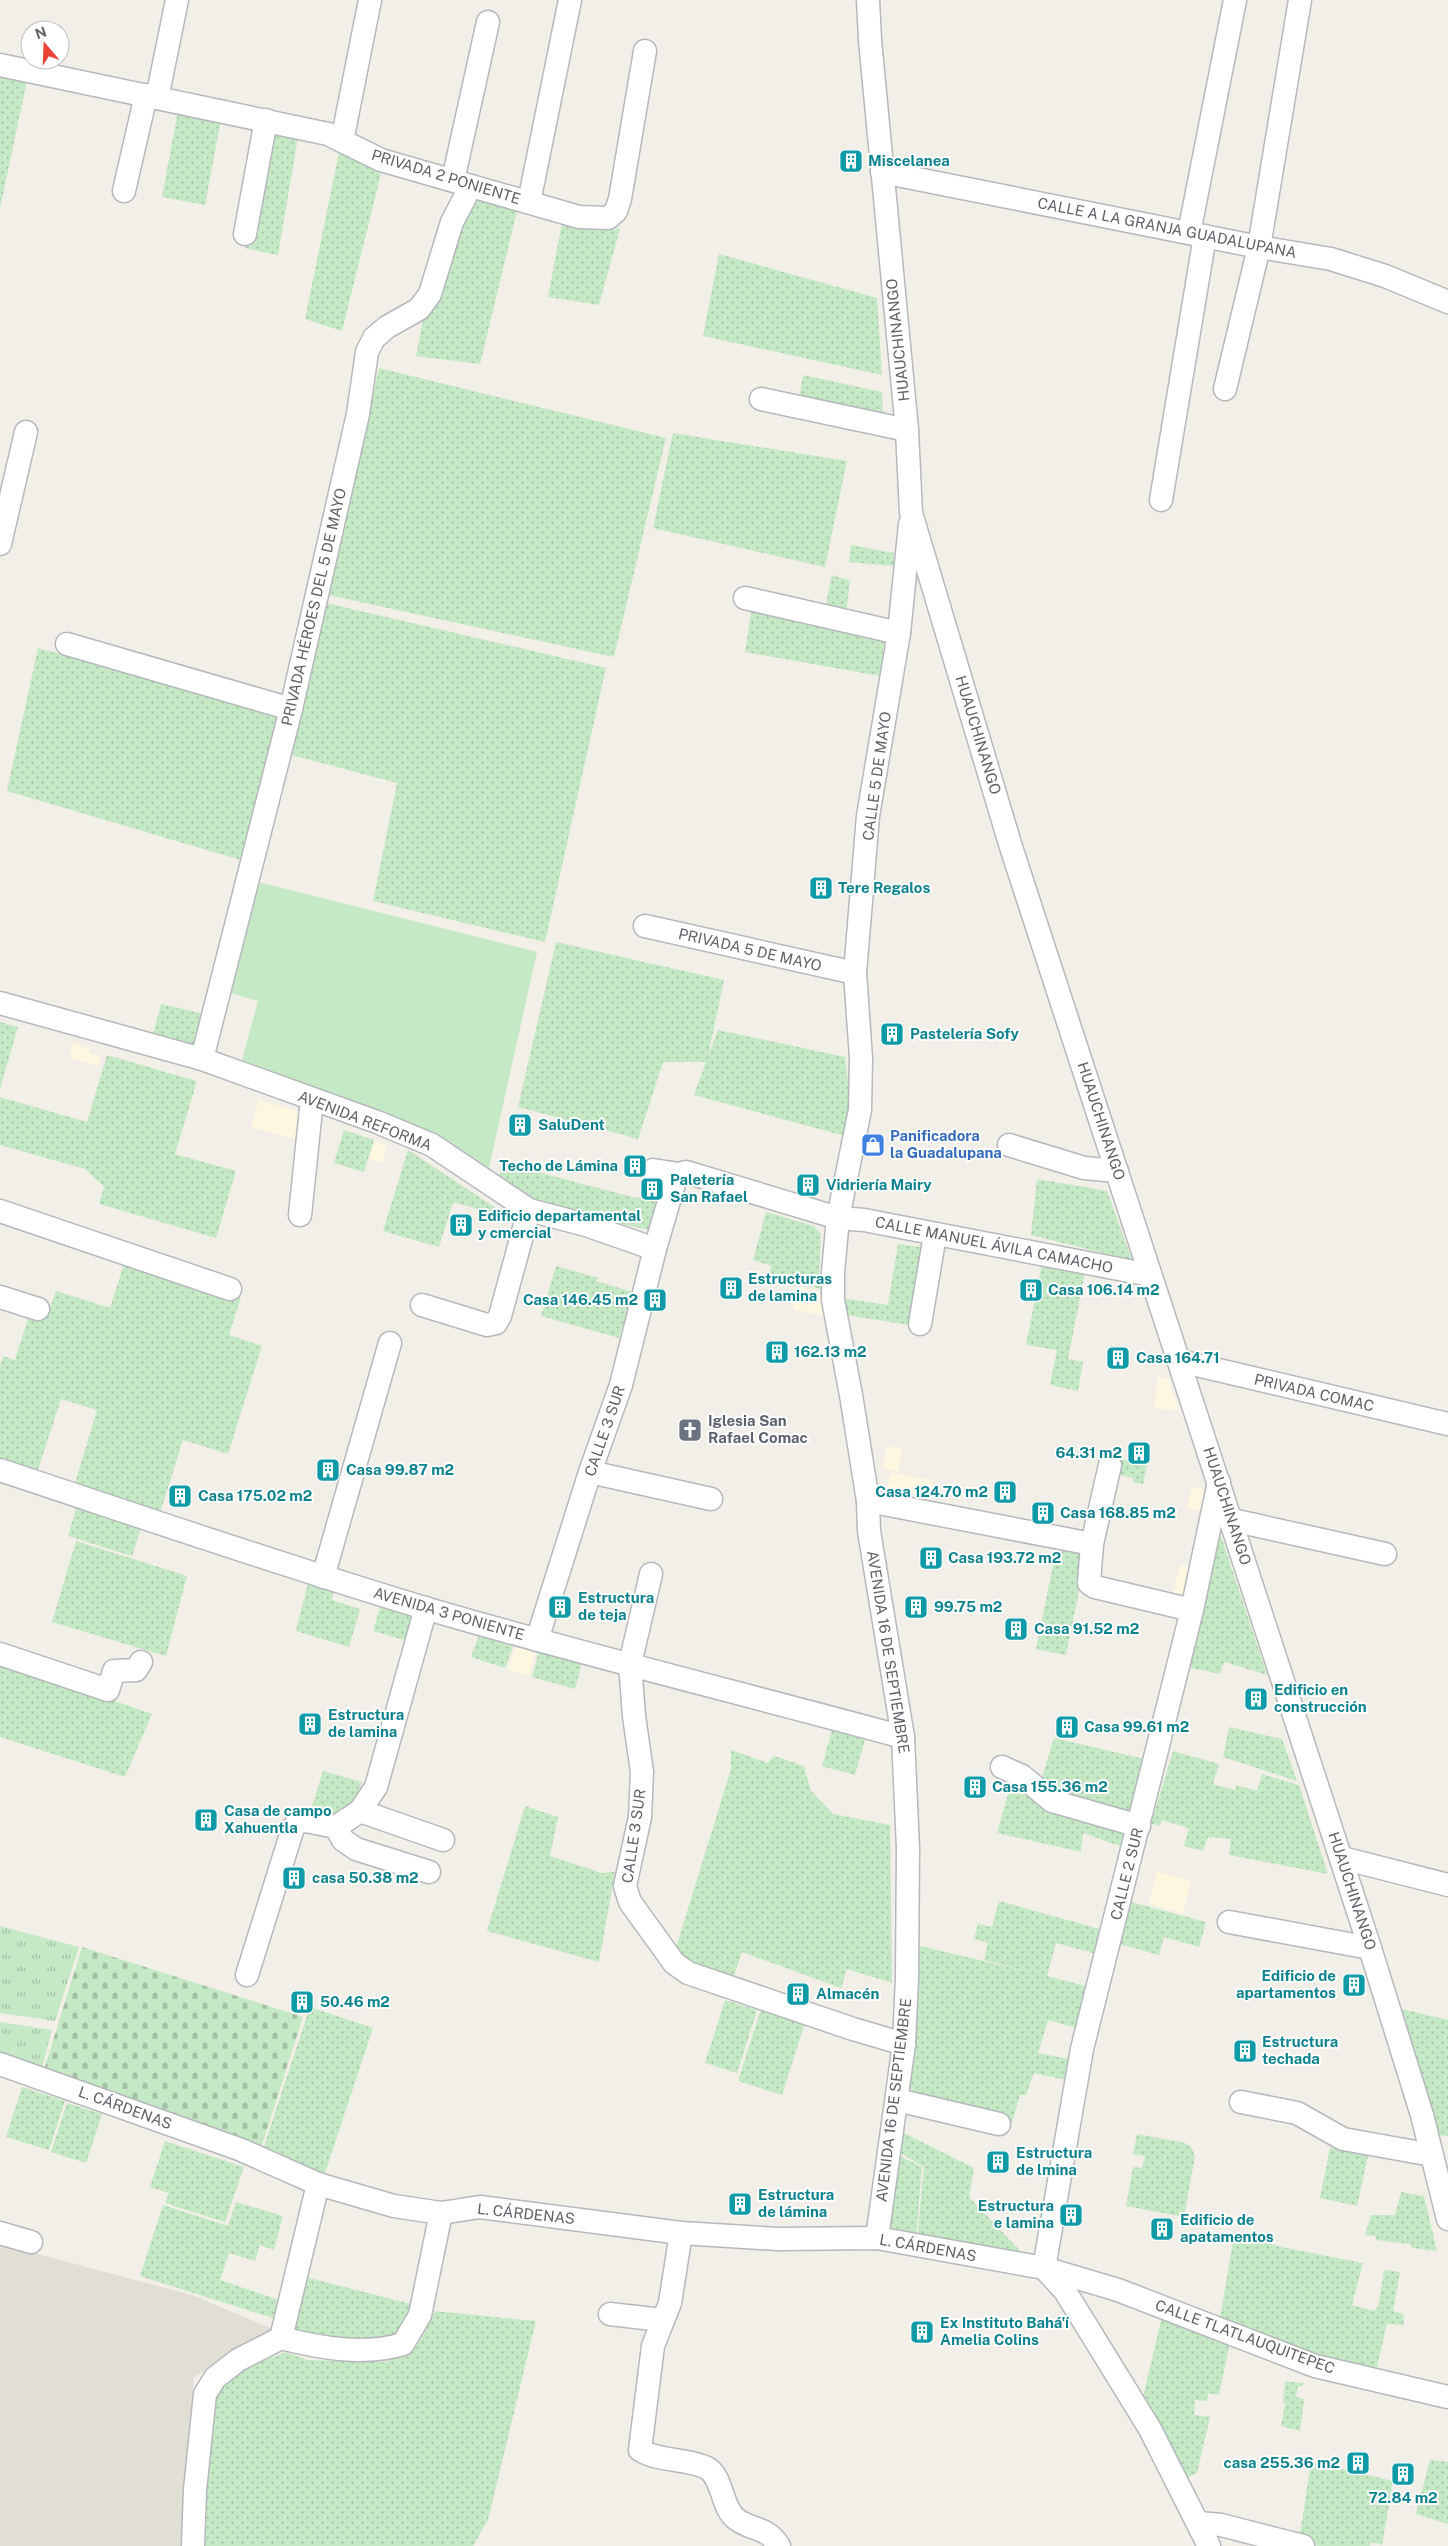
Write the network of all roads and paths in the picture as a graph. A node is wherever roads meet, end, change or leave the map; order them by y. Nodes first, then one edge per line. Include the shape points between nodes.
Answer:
1 (177, 0) edge
2 (370, 0) edge
3 (570, 0) edge
4 (868, 0) edge
5 (1235, 0) edge
6 (1300, 0) edge
7 (488, 22) dead end
8 (645, 51) dead end
9 (0, 65) edge
10 (152, 96) junction
11 (266, 120) junction
12 (342, 141) junction
13 (882, 172) junction
14 (462, 183) junction
15 (124, 191) dead end
16 (529, 202) junction
17 (245, 234) dead end
18 (1197, 234) junction
19 (1259, 247) junction
20 (1448, 302) edge
21 (1225, 389) dead end
22 (760, 399) dead end
23 (907, 430) junction
24 (26, 432) dead end
25 (1161, 500) dead end
26 (911, 513) junction
27 (0, 544) edge
28 (745, 598) dead end
29 (899, 632) junction
30 (67, 644) dead end
31 (291, 709) junction
32 (645, 926) dead end
33 (855, 973) junction
34 (0, 1003) edge
35 (202, 1059) junction
36 (312, 1099) junction
37 (1009, 1145) dead end
38 (653, 1170) dead end
39 (1117, 1171) junction
40 (679, 1174) junction
41 (529, 1210) junction
42 (0, 1211) edge
43 (300, 1215) dead end
44 (838, 1218) junction
45 (935, 1235) junction
46 (655, 1248) junction
47 (1150, 1275) junction
48 (230, 1290) dead end
49 (0, 1297) edge
50 (422, 1306) dead end
51 (38, 1309) dead end
52 (920, 1324) dead end
53 (390, 1342) dead end
54 (1180, 1361) junction
55 (1448, 1424) edge
56 (1110, 1465) dead end
57 (0, 1470) edge
58 (590, 1472) junction
59 (1219, 1481) junction
60 (711, 1499) dead end
61 (868, 1501) junction
62 (1232, 1520) junction
63 (1092, 1544) junction
64 (1385, 1554) dead end
65 (651, 1574) dead end
66 (323, 1577) junction
67 (426, 1608) junction
68 (1192, 1610) junction
69 (537, 1640) junction
70 (0, 1654) edge
71 (141, 1662) dead end
72 (630, 1664) junction
73 (904, 1737) junction
74 (1002, 1767) dead end
75 (360, 1811) junction
76 (1139, 1826) junction
77 (336, 1827) junction
78 (443, 1840) dead end
79 (1342, 1858) junction
80 (429, 1872) dead end
81 (1448, 1885) edge
82 (1229, 1922) dead end
83 (1370, 1948) junction
84 (246, 1975) dead end
85 (904, 2044) junction
86 (0, 2064) edge
87 (897, 2100) junction
88 (1241, 2102) dead end
89 (999, 2124) dead end
90 (1432, 2155) junction
91 (318, 2184) junction
92 (441, 2213) junction
93 (1448, 2219) edge
94 (0, 2233) edge
95 (681, 2233) junction
96 (877, 2238) junction
97 (31, 2242) dead end
98 (1044, 2268) junction
99 (610, 2314) dead end
100 (662, 2320) junction
101 (282, 2338) junction
102 (1448, 2397) edge
103 (1199, 2523) junction
104 (193, 2546) edge
105 (780, 2546) edge
106 (1209, 2546) edge
107 (1303, 2546) edge

1 - 10 street
2 - 12 street
3 - 16 street
4 - 13 street, HUAUCHINANGO
5 - 18 street
6 - 19 street
7 - 14 street, PRIVADA HÉROES DEL 5 DE MAYO
8 - 16 street, PRIVADA 2 PONIENTE via 616,211 608,218 578,217
9 - 10 street, PRIVADA 2 PONIENTE
10 - 11 street, PRIVADA 2 PONIENTE
10 - 15 street
11 - 12 street, PRIVADA 2 PONIENTE via 328,134
11 - 17 street
12 - 14 street, PRIVADA 2 PONIENTE via 381,160
13 - 18 street, CALLE A LA GRANJA GUADALUPANA
13 - 23 street, HUAUCHINANGO
14 - 16 street, PRIVADA 2 PONIENTE
14 - 31 street, PRIVADA HÉROES DEL 5 DE MAYO via 430,294 419,308 374,338 367,352 353,436
18 - 19 street, CALLE A LA GRANJA GUADALUPANA
18 - 25 street
19 - 20 street, CALLE A LA GRANJA GUADALUPANA via 1331,259 1385,276
19 - 21 street
22 - 23 street
23 - 26 street, HUAUCHINANGO
24 - 27 street
26 - 29 street, CALLE 5 DE MAYO
26 - 39 street, HUAUCHINANGO via 1011,847
28 - 29 street
29 - 33 street, CALLE 5 DE MAYO via 868,816
30 - 31 street
31 - 35 street, PRIVADA HÉROES DEL 5 DE MAYO
32 - 33 street, PRIVADA 5 DE MAYO
33 - 44 street, CALLE 5 DE MAYO via 861,1058 860,1110
34 - 35 street, AVENIDA REFORMA
35 - 36 street, AVENIDA REFORMA
36 - 41 street, AVENIDA REFORMA via 432,1145
36 - 43 street
37 - 39 street via 1084,1168
38 - 40 street
39 - 47 street, HUAUCHINANGO
40 - 44 street via 686,1172
40 - 46 street
41 - 46 street, AVENIDA REFORMA
41 - 50 street via 496,1323 487,1325
42 - 48 street
44 - 45 street, CALLE MANUEL ÁVILA CAMACHO via 864,1220
44 - 61 street, AVENIDA 16 DE SEPTIEMBRE via 833,1300
45 - 47 street, CALLE MANUEL ÁVILA CAMACHO
45 - 52 street
46 - 58 street, CALLE 3 SUR via 621,1385
47 - 54 street, HUAUCHINANGO
49 - 51 street
53 - 66 street
54 - 55 street, PRIVADA COMAC
54 - 59 street, HUAUCHINANGO
56 - 63 street
57 - 66 street, AVENIDA 3 PONIENTE
58 - 60 street
58 - 69 street, CALLE 3 SUR
59 - 62 street, HUAUCHINANGO
59 - 68 street, CALLE 2 SUR
61 - 63 street
61 - 73 street, AVENIDA 16 DE SEPTIEMBRE via 869,1531
62 - 64 street
62 - 79 street, HUAUCHINANGO
63 - 68 street via 1089,1583 1095,1587
65 - 72 street, CALLE 3 SUR
66 - 67 street, AVENIDA 3 PONIENTE
67 - 69 street, AVENIDA 3 PONIENTE
67 - 75 street via 376,1787
68 - 76 street, CALLE 2 SUR
69 - 72 street, AVENIDA 3 PONIENTE
70 - 71 street via 108,1690 114,1671 136,1670
72 - 73 street, AVENIDA 3 PONIENTE
72 - 85 street, CALLE 3 SUR via 642,1772 640,1817 625,1886 630,1902 674,1962 688,1973
73 - 85 street, AVENIDA 16 DE SEPTIEMBRE via 908,1848 908,1978
74 - 76 street via 1022,1776 1052,1801
75 - 77 street
75 - 78 street
76 - 98 street, CALLE 2 SUR via 1082,2049
77 - 80 street via 343,1840 356,1849
77 - 84 street via 306,1821 297,1822 293,1828
79 - 81 street
79 - 83 street, HUAUCHINANGO
82 - 83 street
83 - 90 street, HUAUCHINANGO
85 - 87 street, AVENIDA 16 DE SEPTIEMBRE
86 - 91 street, L. CÁRDENAS via 239,2149
87 - 89 street
87 - 96 street, AVENIDA 16 DE SEPTIEMBRE
88 - 90 street via 1297,2113 1343,2139
90 - 93 street, HUAUCHINANGO
91 - 92 street, L. CÁRDENAS via 394,2206
91 - 101 street
92 - 95 street, L. CÁRDENAS via 480,2206
92 - 101 street via 420,2315 403,2344 382,2351 313,2347
94 - 97 street
95 - 96 street, L. CÁRDENAS via 778,2239
95 - 100 street via 670,2303
96 - 98 street, L. CÁRDENAS
98 - 102 street, CALLE TLATLAUQUITEPEC via 1118,2290 1315,2366
98 - 103 street via 1065,2291 1150,2429
99 - 100 street
100 - 105 street via 653,2346 640,2450 708,2468 735,2518 772,2535
101 - 104 street via 238,2360 215,2378 205,2394
103 - 106 street
103 - 107 street via 1220,2525

